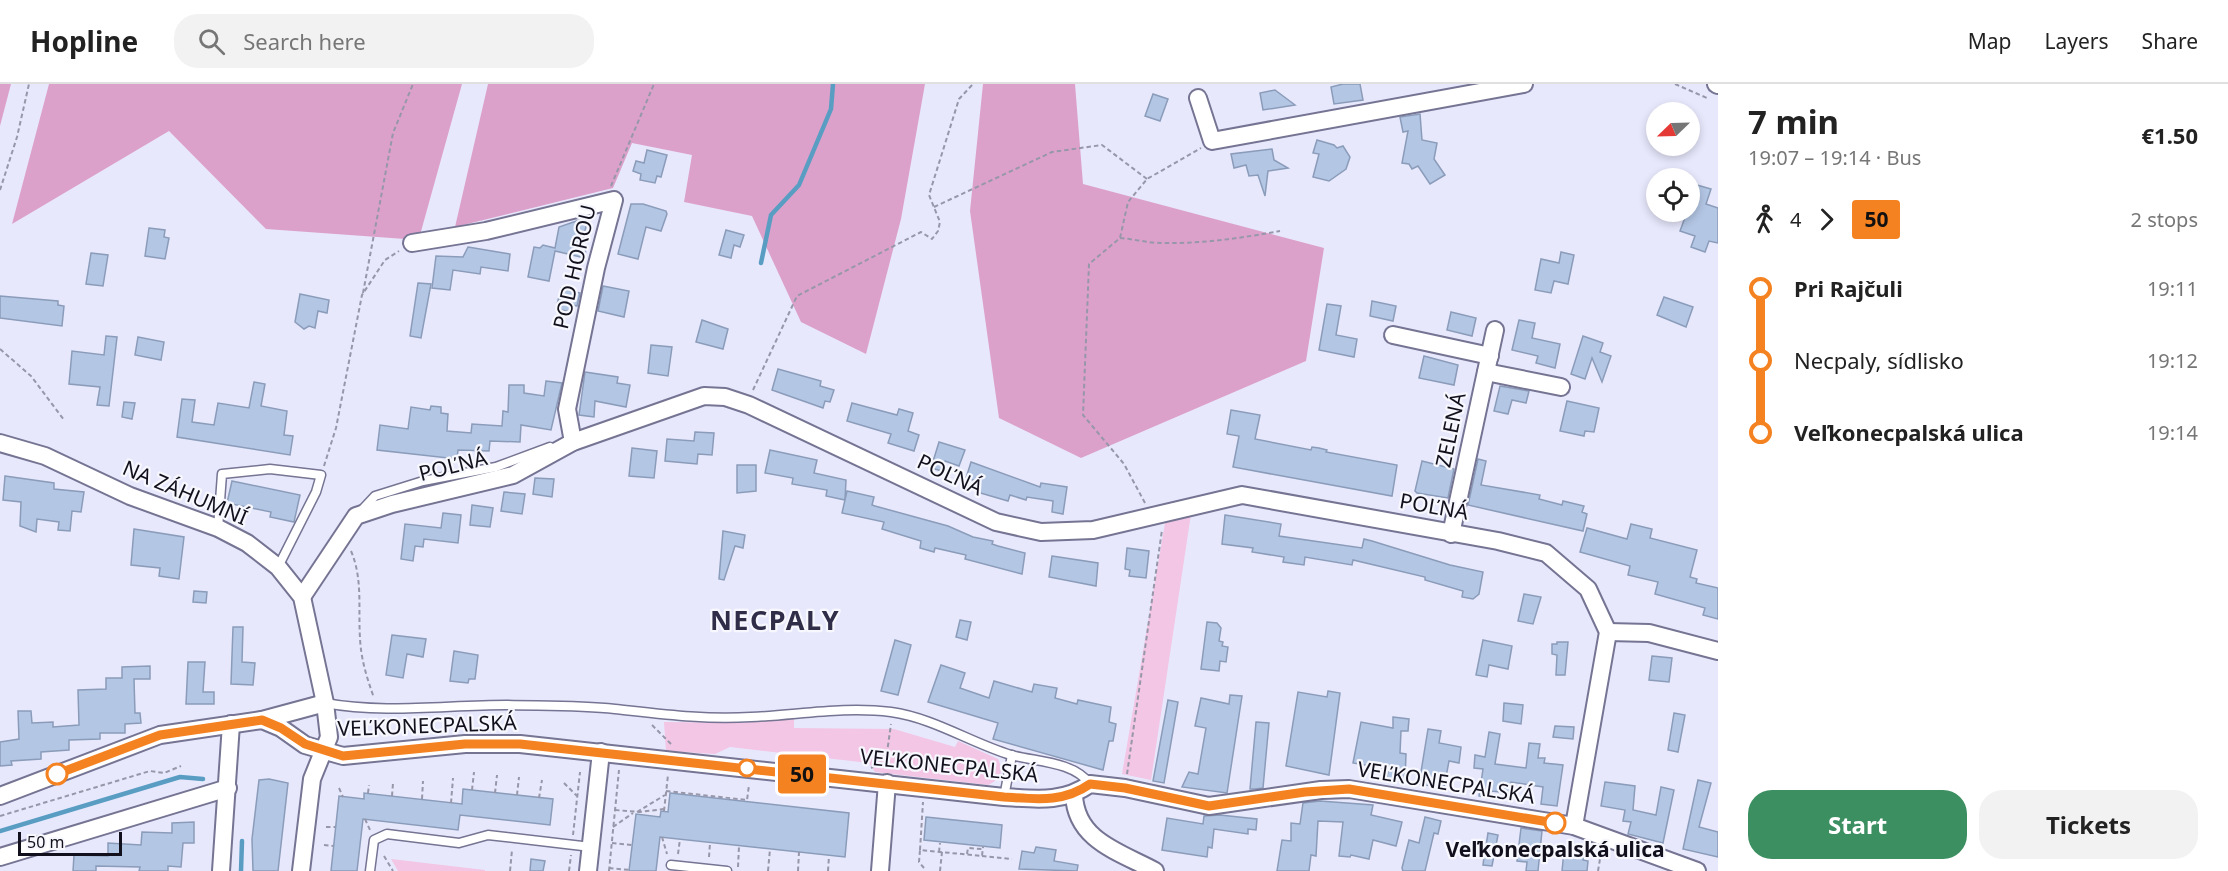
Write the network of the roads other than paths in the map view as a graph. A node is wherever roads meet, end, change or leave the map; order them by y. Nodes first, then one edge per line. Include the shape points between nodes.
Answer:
1 (1524, 84) edge
2 (1198, 98) dead end
3 (412, 243) road end
4 (1495, 330) dead end
5 (1394, 335) dead end
6 (1488, 364) junction
7 (1561, 387) dead end
8 (573, 442) junction
9 (0, 443) edge
10 (218, 528) junction
11 (1451, 534) junction
12 (278, 567) junction
13 (302, 597) junction
14 (1608, 632) junction
15 (1718, 651) edge
16 (325, 703) junction
17 (262, 720) junction
18 (231, 724) junction
19 (322, 751) junction
20 (601, 752) junction
21 (1012, 755) junction
22 (878, 783) junction
23 (1090, 784) junction
24 (228, 788) junction
25 (1074, 795) junction
26 (0, 796) edge
27 (1004, 797) junction
28 (1574, 826) junction
29 (591, 847) junction
30 (0, 856) edge
31 (671, 865) road end
32 (221, 871) edge
33 (301, 871) edge
34 (370, 871) edge
35 (588, 871) edge
36 (727, 871) edge
37 (880, 871) edge
38 (1155, 871) edge
39 (1697, 871) edge

1 - 2 street via 1212,141
3 - 8 street, POD HOROU via 486,231 614,200 567,409
4 - 6 street, ZELENÁ
5 - 6 street, ZELENÁ
6 - 7 street, ZELENÁ
6 - 11 street, ZELENÁ
8 - 11 street, POĽNÁ via 704,396 725,397 996,522 1041,532 1093,530 1242,495
8 - 13 street, POĽNÁ via 513,475 356,516
9 - 10 street, NA ZÁHUMNÍ via 45,456 130,496
10 - 12 street, NA ZÁHUMNÍ via 247,543
10 - 12 lane via 222,474 270,469 321,475
11 - 14 street, POĽNÁ via 1546,553 1588,590
12 - 13 street, NA ZÁHUMNÍ
13 - 16 street, NA ZÁHUMNÍ
14 - 15 street via 1648,633
14 - 28 street
16 - 17 street, VEĽKONECPALSKÁ
16 - 19 street, NA ZÁHUMNÍ via 329,737
16 - 21 lane via 357,709 506,705 613,709 676,717 750,717 831,710 892,712 929,722
17 - 18 street, VEĽKONECPALSKÁ
17 - 19 street, VEĽKONECPALSKÁ
18 - 24 street
18 - 26 street, VEĽKONECPALSKÁ via 160,735
19 - 20 street, VEĽKONECPALSKÁ via 349,756 465,744 520,744
19 - 33 street, NA ZÁHUMNÍ via 312,778
20 - 22 street, VEĽKONECPALSKÁ via 670,752
20 - 29 street
21 - 23 lane via 1041,759 1083,776
21 - 27 lane
22 - 27 street, VEĽKONECPALSKÁ
22 - 37 street
23 - 25 street, VEĽKONECPALSKÁ
23 - 28 street, VEĽKONECPALSKÁ via 1209,806 1349,789
24 - 30 street
24 - 32 street
25 - 27 street, VEĽKONECPALSKÁ via 1041,799
25 - 38 street via 1075,810 1089,835
28 - 39 street, VEĽKONECPALSKÁ
29 - 34 lane via 488,835 459,843 387,834 374,840
29 - 35 street
31 - 36 lane

